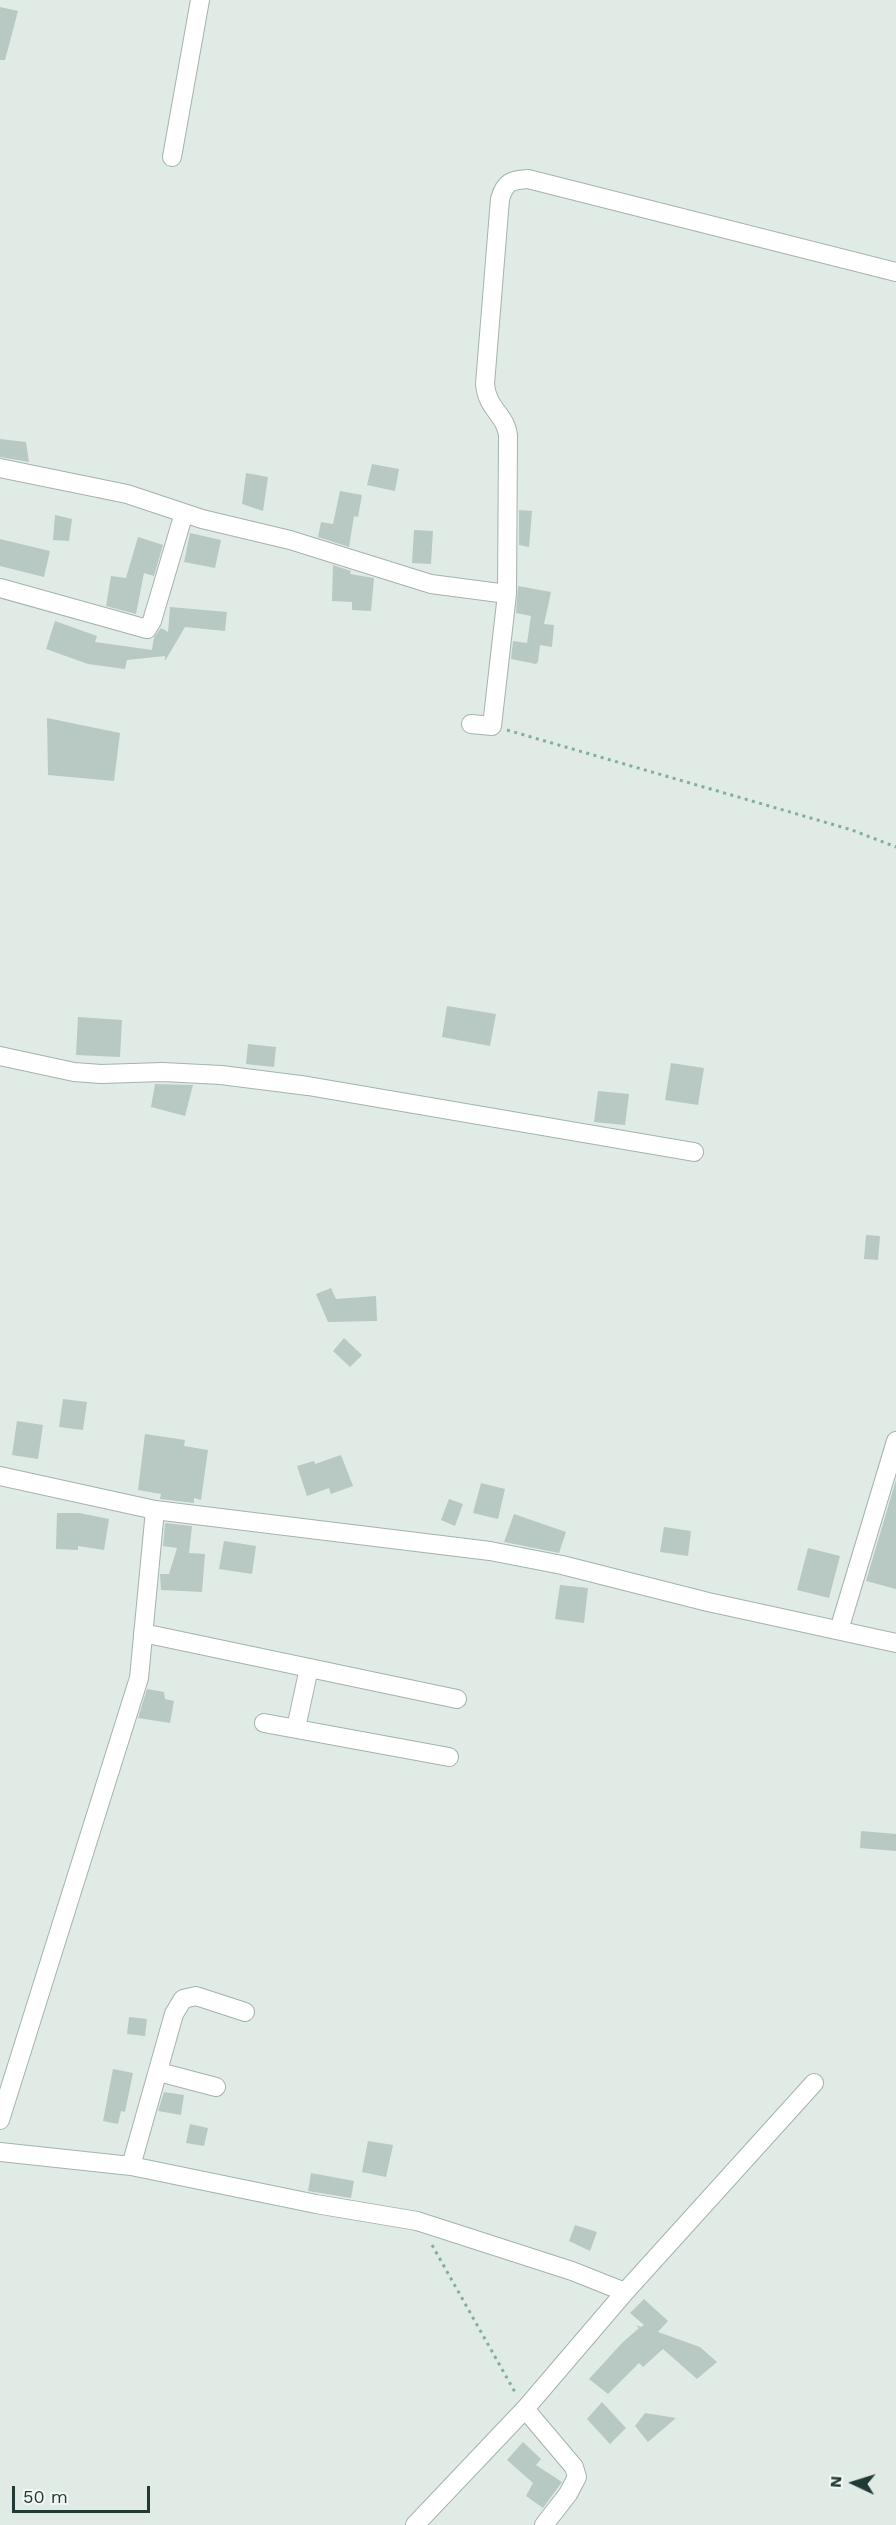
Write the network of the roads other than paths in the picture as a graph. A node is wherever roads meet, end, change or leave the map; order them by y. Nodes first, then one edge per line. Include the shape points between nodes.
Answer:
1 (200, 0) edge
2 (172, 157) dead end
3 (896, 272) edge
4 (0, 468) edge
5 (184, 513) junction
6 (0, 588) edge
7 (507, 594) junction
8 (471, 724) dead end
9 (0, 1056) edge
10 (694, 1152) dead end
11 (896, 1441) edge
12 (0, 1476) edge
13 (155, 1510) junction
14 (839, 1630) junction
15 (143, 1633) junction
16 (896, 1642) edge
17 (309, 1668) junction
18 (458, 1699) dead end
19 (264, 1723) dead end
20 (296, 1728) junction
21 (449, 1757) dead end
22 (245, 2012) dead end
23 (159, 2072) junction
24 (814, 2083) dead end
25 (216, 2087) dead end
26 (0, 2120) edge
27 (0, 2152) edge
28 (131, 2166) junction
29 (625, 2292) junction
30 (525, 2409) junction
31 (415, 2525) edge
32 (544, 2525) edge

1 - 2 street
3 - 7 street via 528,179 508,182 500,199 485,384 493,411 507,425
4 - 5 street via 127,494
5 - 6 street via 153,621 147,629
5 - 7 street via 290,540 431,584
7 - 8 street via 492,726
9 - 10 street via 74,1072 221,1075 308,1086
11 - 14 street
12 - 13 street
13 - 14 street via 490,1551
13 - 15 street
14 - 16 street
15 - 17 street
15 - 26 street via 139,1678
17 - 18 street
17 - 20 street
19 - 20 street
20 - 21 street
22 - 23 street via 196,1996 183,2000 174,2014
23 - 25 street
23 - 28 street
24 - 29 street
27 - 28 street
28 - 29 street via 417,2221
29 - 30 street
30 - 31 street
30 - 32 street via 574,2467 577,2477

